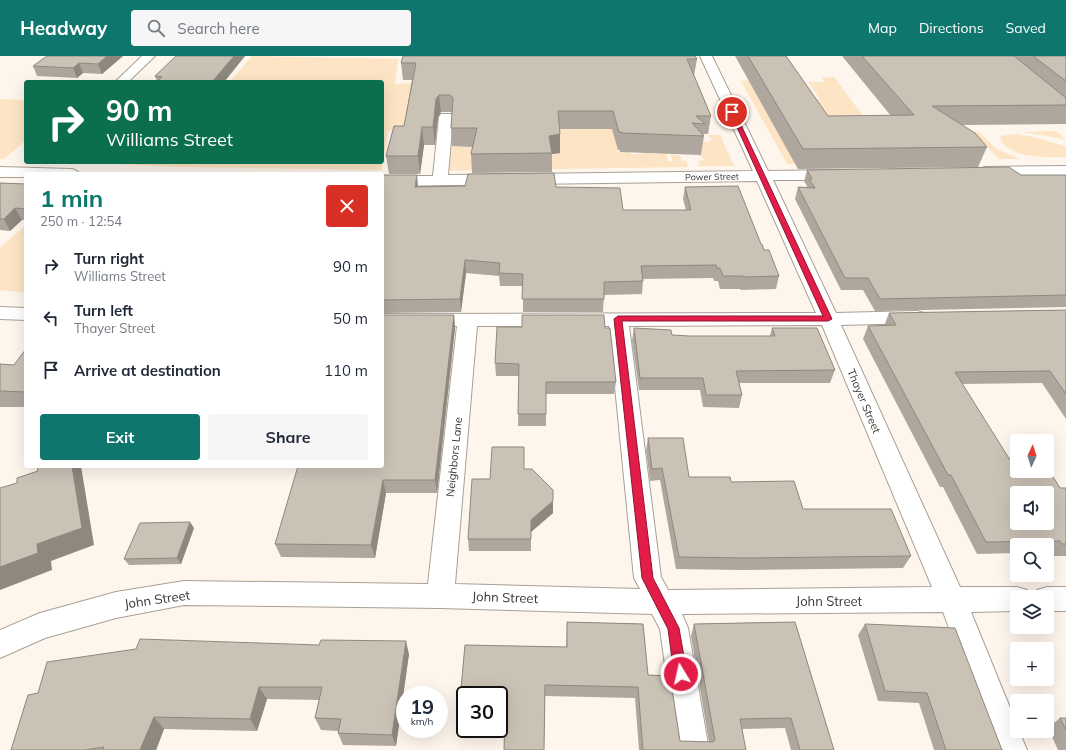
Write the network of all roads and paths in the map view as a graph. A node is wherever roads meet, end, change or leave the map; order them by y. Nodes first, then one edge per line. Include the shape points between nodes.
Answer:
1 (149, 56) edge
2 (706, 56) edge
3 (123, 80) edge
4 (446, 116) edge
5 (979, 156) edge
6 (30, 164) edge
7 (1066, 171) edge
8 (0, 172) edge
9 (969, 172) edge
10 (993, 172) junction
11 (20, 173) junction
12 (24, 173) edge
13 (851, 174) edge
14 (763, 176) junction
15 (384, 181) edge
16 (440, 181) junction
17 (0, 314) edge
18 (24, 314) edge
19 (932, 317) edge
20 (468, 319) junction
21 (618, 319) junction
22 (828, 319) junction
23 (384, 320) edge
24 (440, 596) junction
25 (1010, 599) edge
26 (1054, 599) edge
27 (1066, 599) edge
28 (952, 600) junction
29 (660, 602) junction
30 (0, 644) edge
31 (692, 750) edge
32 (1011, 750) edge

1 - 3 street
2 - 14 street, Thayer Street
4 - 16 street
5 - 10 street
6 - 11 street
7 - 10 street
8 - 11 street
9 - 10 street
11 - 12 street
13 - 14 street, Power Street
14 - 16 street, Power Street
14 - 22 street, Thayer Street
15 - 16 street, Power Street
17 - 18 street
19 - 22 street
20 - 21 street
20 - 23 street
20 - 24 street, Neighbors Lane
21 - 22 street
21 - 29 street via 648,578
22 - 28 street, Thayer Street
24 - 29 street, John Street
24 - 30 street, John Street via 184,594 108,607 40,626
25 - 28 street, John Street
26 - 27 street
28 - 29 street, John Street
28 - 32 street, Thayer Street
29 - 31 street via 674,628

